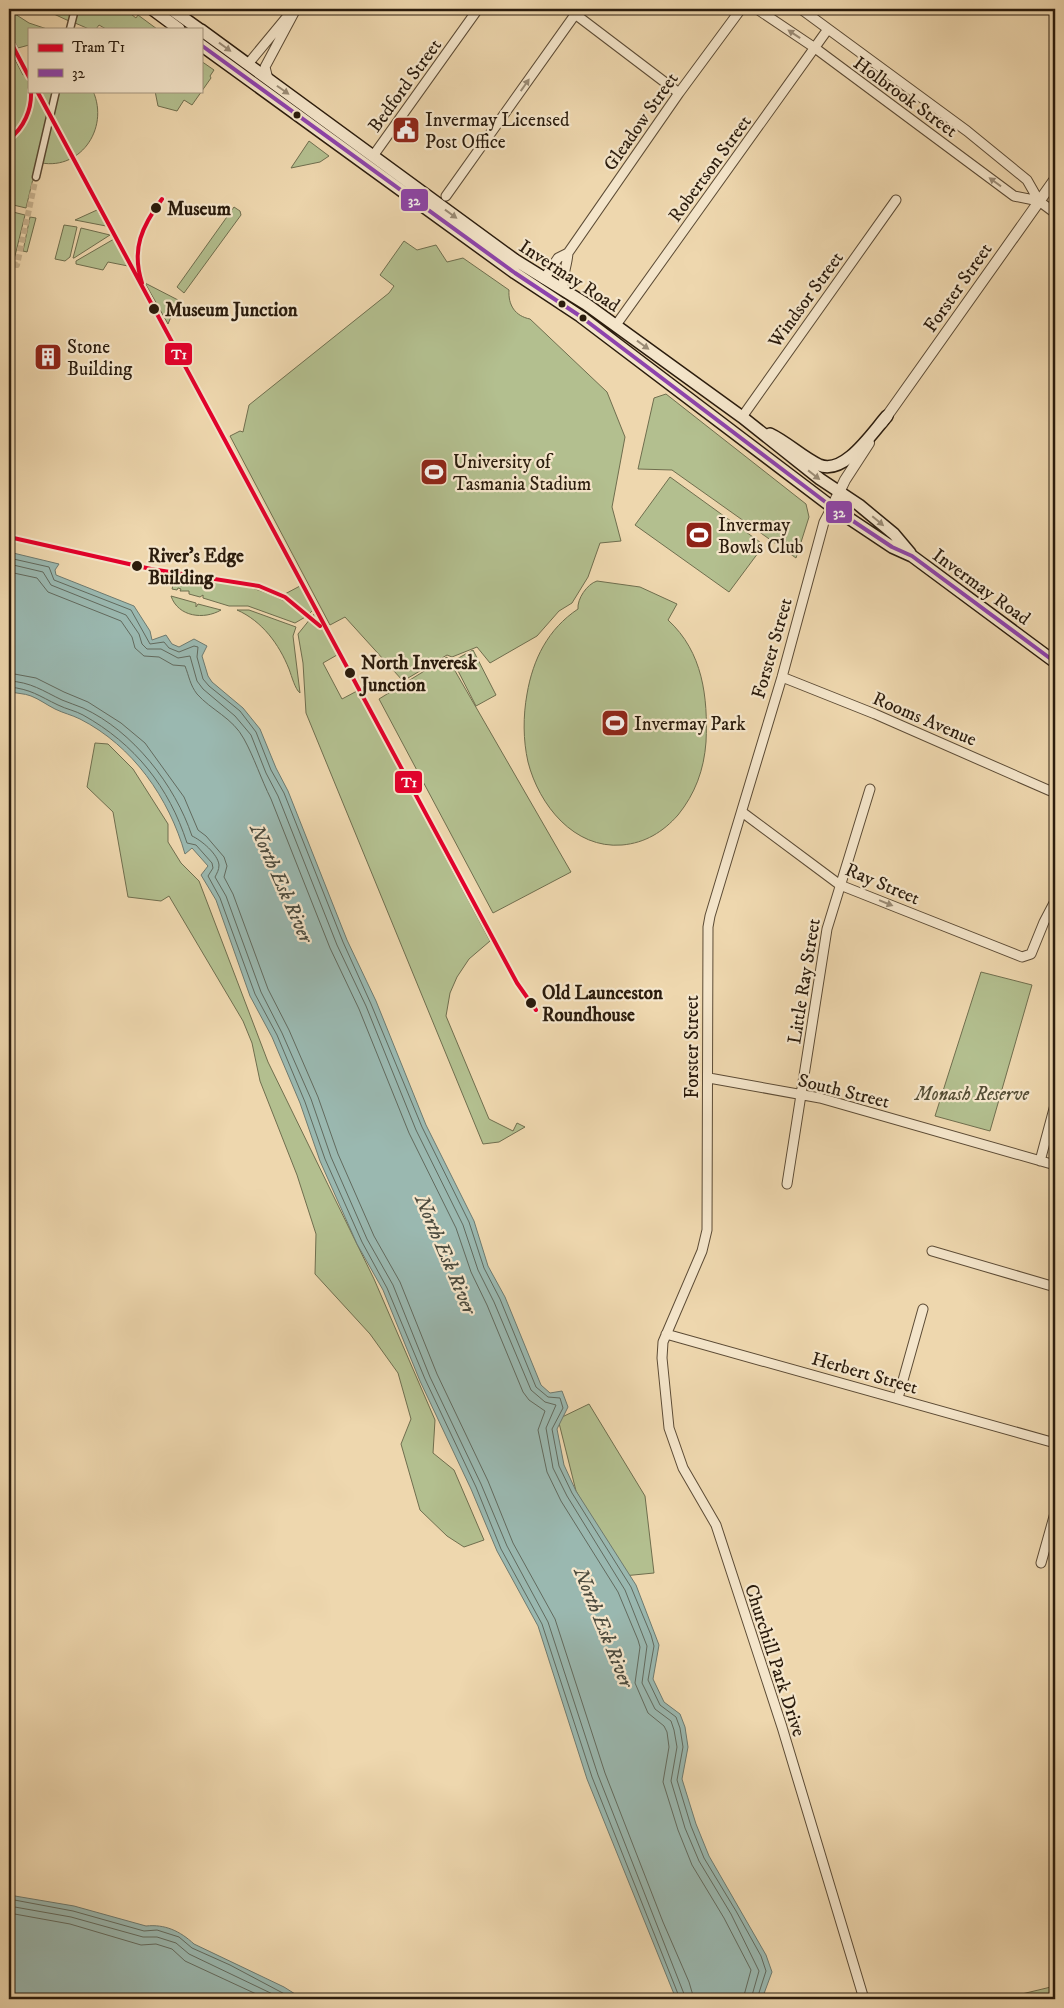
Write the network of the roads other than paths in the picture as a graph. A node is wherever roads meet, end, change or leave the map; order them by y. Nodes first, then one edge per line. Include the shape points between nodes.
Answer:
1 (75, 9) edge
2 (152, 9) edge
3 (171, 9) edge
4 (295, 9) edge
5 (478, 9) edge
6 (741, 9) edge
7 (757, 9) edge
8 (801, 9) edge
9 (577, 12) edge
10 (70, 28) edge
11 (178, 28) edge
12 (199, 28) edge
13 (828, 29) junction
14 (202, 30) edge
15 (202, 46) edge
16 (814, 48) junction
17 (248, 64) junction
18 (246, 79) junction
19 (268, 79) junction
20 (56, 92) edge
21 (679, 93) junction
22 (318, 116) junction
23 (345, 151) junction
24 (373, 156) junction
25 (36, 177) tunnel mouth
26 (1055, 179) edge
27 (409, 196) junction
28 (446, 196) dead end
29 (896, 200) dead end
30 (1039, 201) junction
31 (1055, 213) edge
32 (568, 253) junction
33 (542, 284) junction
34 (564, 291) junction
35 (616, 325) junction
36 (742, 416) junction
37 (887, 416) junction
38 (751, 424) junction
39 (839, 492) junction
40 (832, 506) junction
41 (912, 556) junction
42 (1055, 662) edge
43 (782, 677) junction
44 (870, 789) dead end
45 (1055, 793) edge
46 (742, 812) junction
47 (840, 885) junction
48 (1055, 901) edge
49 (709, 1078) junction
50 (801, 1094) junction
51 (1055, 1105) edge
52 (1040, 1161) junction
53 (1055, 1165) edge
54 (787, 1184) dead end
55 (932, 1251) dead end
56 (1055, 1286) edge
57 (922, 1309) dead end
58 (666, 1334) junction
59 (898, 1398) junction
60 (1055, 1443) edge
61 (1055, 1513) edge
62 (1041, 1563) dead end
63 (864, 1999) edge

1 - 10 street
2 - 11 main road
3 - 12 main road, Invermay Road
4 - 17 street
4 - 19 street via 265,67
5 - 24 street, Bedford Street
6 - 21 street, Gleadow Street
16 -> 7 street, Holbrook Street
8 - 13 street, Holbrook Street
9 - 21 street
28 -> 9 street
13 - 16 street, Robertson Street
13 - 30 street, Holbrook Street via 967,131 1027,180
14 -> 17 main road, Invermay Road
15 - 18 main road, Invermay Road
30 -> 16 street, Holbrook Street via 1014,196
16 - 35 street, Robertson Street
17 - 18 main road
17 - 19 main road, Invermay Road
18 - 23 main road, Invermay Road
19 -> 22 main road, Invermay Road
20 - 25 street
21 - 32 street, Gleadow Street
22 - 23 main road via 322,126 345,144
22 - 24 main road, Invermay Road
23 - 27 main road, Invermay Road
24 - 27 main road via 372,163
24 -> 33 main road, Invermay Road
26 - 30 street, Forster Street
27 - 33 main road, Invermay Road
29 - 36 street, Windsor Street
30 - 31 street, Holbrook Street
30 - 37 street, Forster Street
32 - 33 street, Gleadow Street via 558,258
32 - 34 street, Gleadow Street via 562,278
33 - 34 main road, Invermay Road
33 - 40 main road, Invermay Road
34 - 35 main road, Invermay Road
35 -> 36 main road, Invermay Road
36 - 38 main road, Invermay Road
37 - 38 main road via 850,457 828,467 819,465
37 - 39 street, Forster Street
38 -> 39 main road, Invermay Road
39 - 40 street, Forster Street
39 -> 41 main road, Invermay Road via 894,534
40 - 41 main road, Invermay Road via 892,547
40 - 43 street, Forster Street via 824,522
41 - 42 main road, Invermay Road
43 - 45 street, Rooms Avenue
43 - 46 street, Forster Street
44 - 47 street, Little Ray Street
46 - 47 street, Ray Street
46 - 49 street, Forster Street via 708,927
47 -> 48 street, Ray Street via 1027,957 1034,949
47 - 50 street, Little Ray Street via 827,929
49 - 50 street, South Street
49 - 58 street, Forster Street via 707,1230 696,1265
50 - 52 street, South Street
50 - 54 street, Little Ray Street
51 - 52 street
52 - 53 street, South Street
55 - 56 street
57 - 59 street
58 - 59 street, Herbert Street
58 - 63 street, Churchill Park Drive via 662,1358 666,1414 672,1440 683,1468 716,1525 782,1727
59 - 60 street, Herbert Street
61 - 62 street

